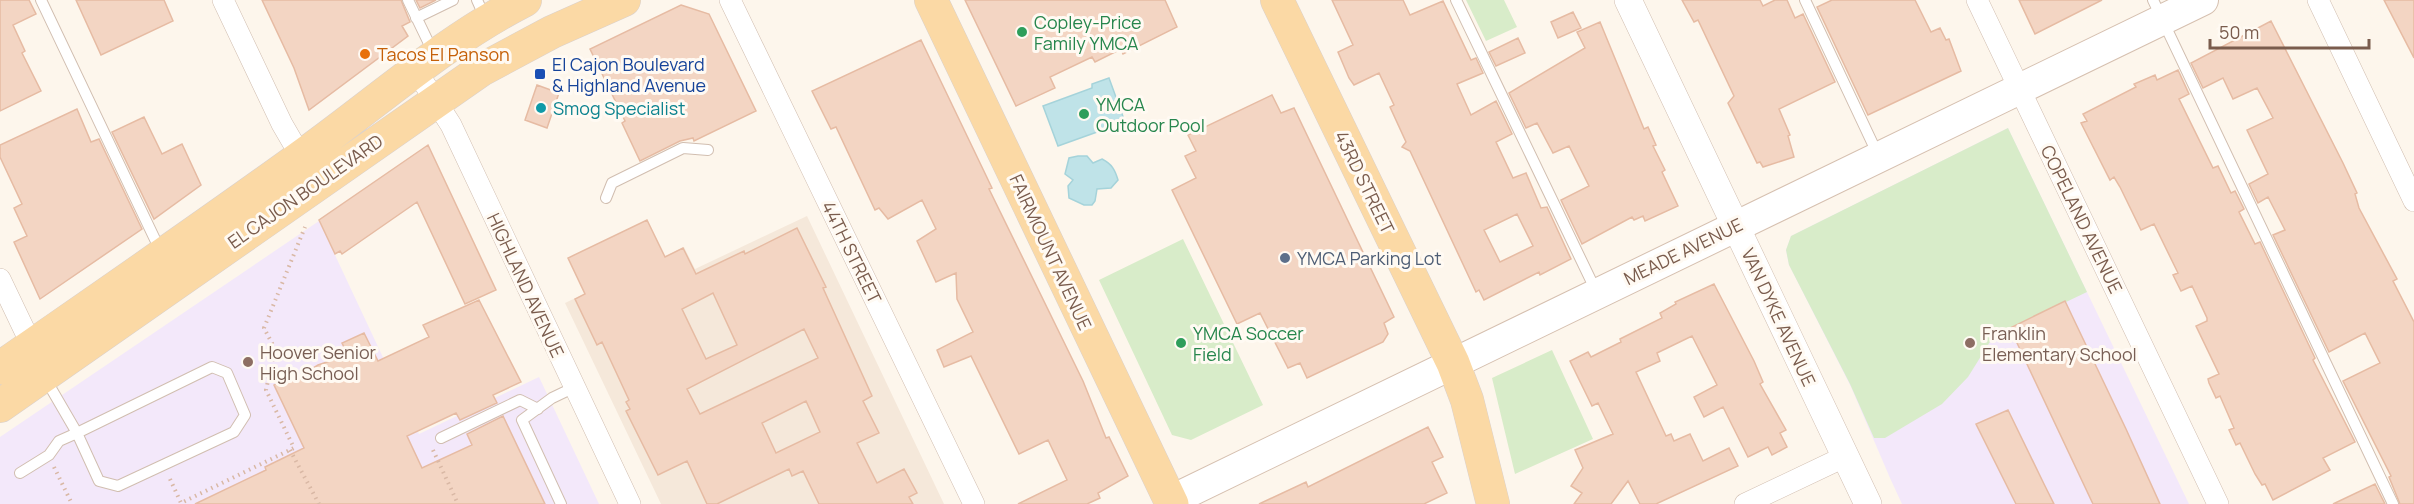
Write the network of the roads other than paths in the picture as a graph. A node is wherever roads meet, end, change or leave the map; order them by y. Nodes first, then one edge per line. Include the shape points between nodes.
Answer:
1 (41, 0) edge
2 (223, 0) edge
3 (408, 0) edge
4 (453, 0) edge
5 (525, 0) edge
6 (568, 0) edge
7 (624, 0) edge
8 (730, 0) edge
9 (931, 0) edge
10 (1277, 0) edge
11 (1456, 0) edge
12 (1628, 0) edge
13 (1805, 0) edge
14 (1977, 0) edge
15 (2203, 0) edge
16 (2318, 0) edge
17 (482, 10) edge
18 (2157, 10) edge
19 (416, 18) junction
20 (541, 38) junction
21 (425, 62) junction
22 (2019, 87) junction
23 (436, 100) junction
24 (708, 150) dead end
25 (1878, 156) junction
26 (309, 170) junction
27 (606, 198) dead end
28 (2414, 201) edge
29 (1735, 226) junction
30 (162, 255) junction
31 (0, 279) edge
32 (1597, 293) junction
33 (38, 360) junction
34 (1453, 363) junction
35 (0, 368) edge
36 (574, 387) junction
37 (0, 406) edge
38 (538, 409) junction
39 (77, 433) junction
40 (441, 438) road end
41 (1844, 457) junction
42 (20, 474) dead end
43 (1169, 503) edge
44 (561, 504) edge
45 (630, 504) edge
46 (974, 504) edge
47 (1492, 504) edge
48 (1745, 504) edge
49 (1868, 504) edge
50 (2218, 504) edge
51 (2393, 504) edge

1 - 30 lane
2 - 26 street via 282,124
3 - 19 lane
4 - 19 lane
5 - 17 main road, EL CAJON BOULEVARD
6 - 20 main road via 559,20
7 - 20 main road, EL CAJON BOULEVARD
8 - 46 street, 44TH STREET
9 - 43 main road, FAIRMOUNT AVENUE
10 - 34 main road, 43RD STREET
11 - 32 lane
12 - 29 street, VAN DYKE AVENUE
13 - 25 lane
14 - 22 street, COPELAND AVENUE
15 - 18 main road, MEADE AVENUE
16 - 28 street
17 - 21 main road, EL CAJON BOULEVARD
18 - 22 main road, MEADE AVENUE
18 - 51 lane
19 - 21 lane
20 - 23 main road, EL CAJON BOULEVARD
21 - 23 street, HIGHLAND AVENUE
21 - 26 main road, EL CAJON BOULEVARD
22 - 25 main road, MEADE AVENUE
22 - 50 street, COPELAND AVENUE
23 - 26 main road, EL CAJON BOULEVARD
23 - 36 street, HIGHLAND AVENUE
24 - 27 lane via 683,148 612,183
25 - 29 main road, MEADE AVENUE
26 - 30 main road, EL CAJON BOULEVARD
26 - 33 main road, EL CAJON BOULEVARD
29 - 32 main road, MEADE AVENUE
29 - 41 street, VAN DYKE AVENUE
30 - 33 main road, EL CAJON BOULEVARD via 105,295 94,318
31 - 33 street
32 - 34 main road, MEADE AVENUE
33 - 35 main road, EL CAJON BOULEVARD
33 - 37 main road, EL CAJON BOULEVARD
33 - 39 lane
34 - 43 main road, MEADE AVENUE
34 - 47 main road via 1467,400
36 - 38 lane
36 - 45 street, HIGHLAND AVENUE
38 - 40 lane via 520,400
38 - 44 lane via 522,420
39 - 39 lane via 99,481 118,486 234,432 245,415 226,373 212,368
39 - 42 lane via 59,441 49,455
41 - 48 street
41 - 49 street, VAN DYKE AVENUE

